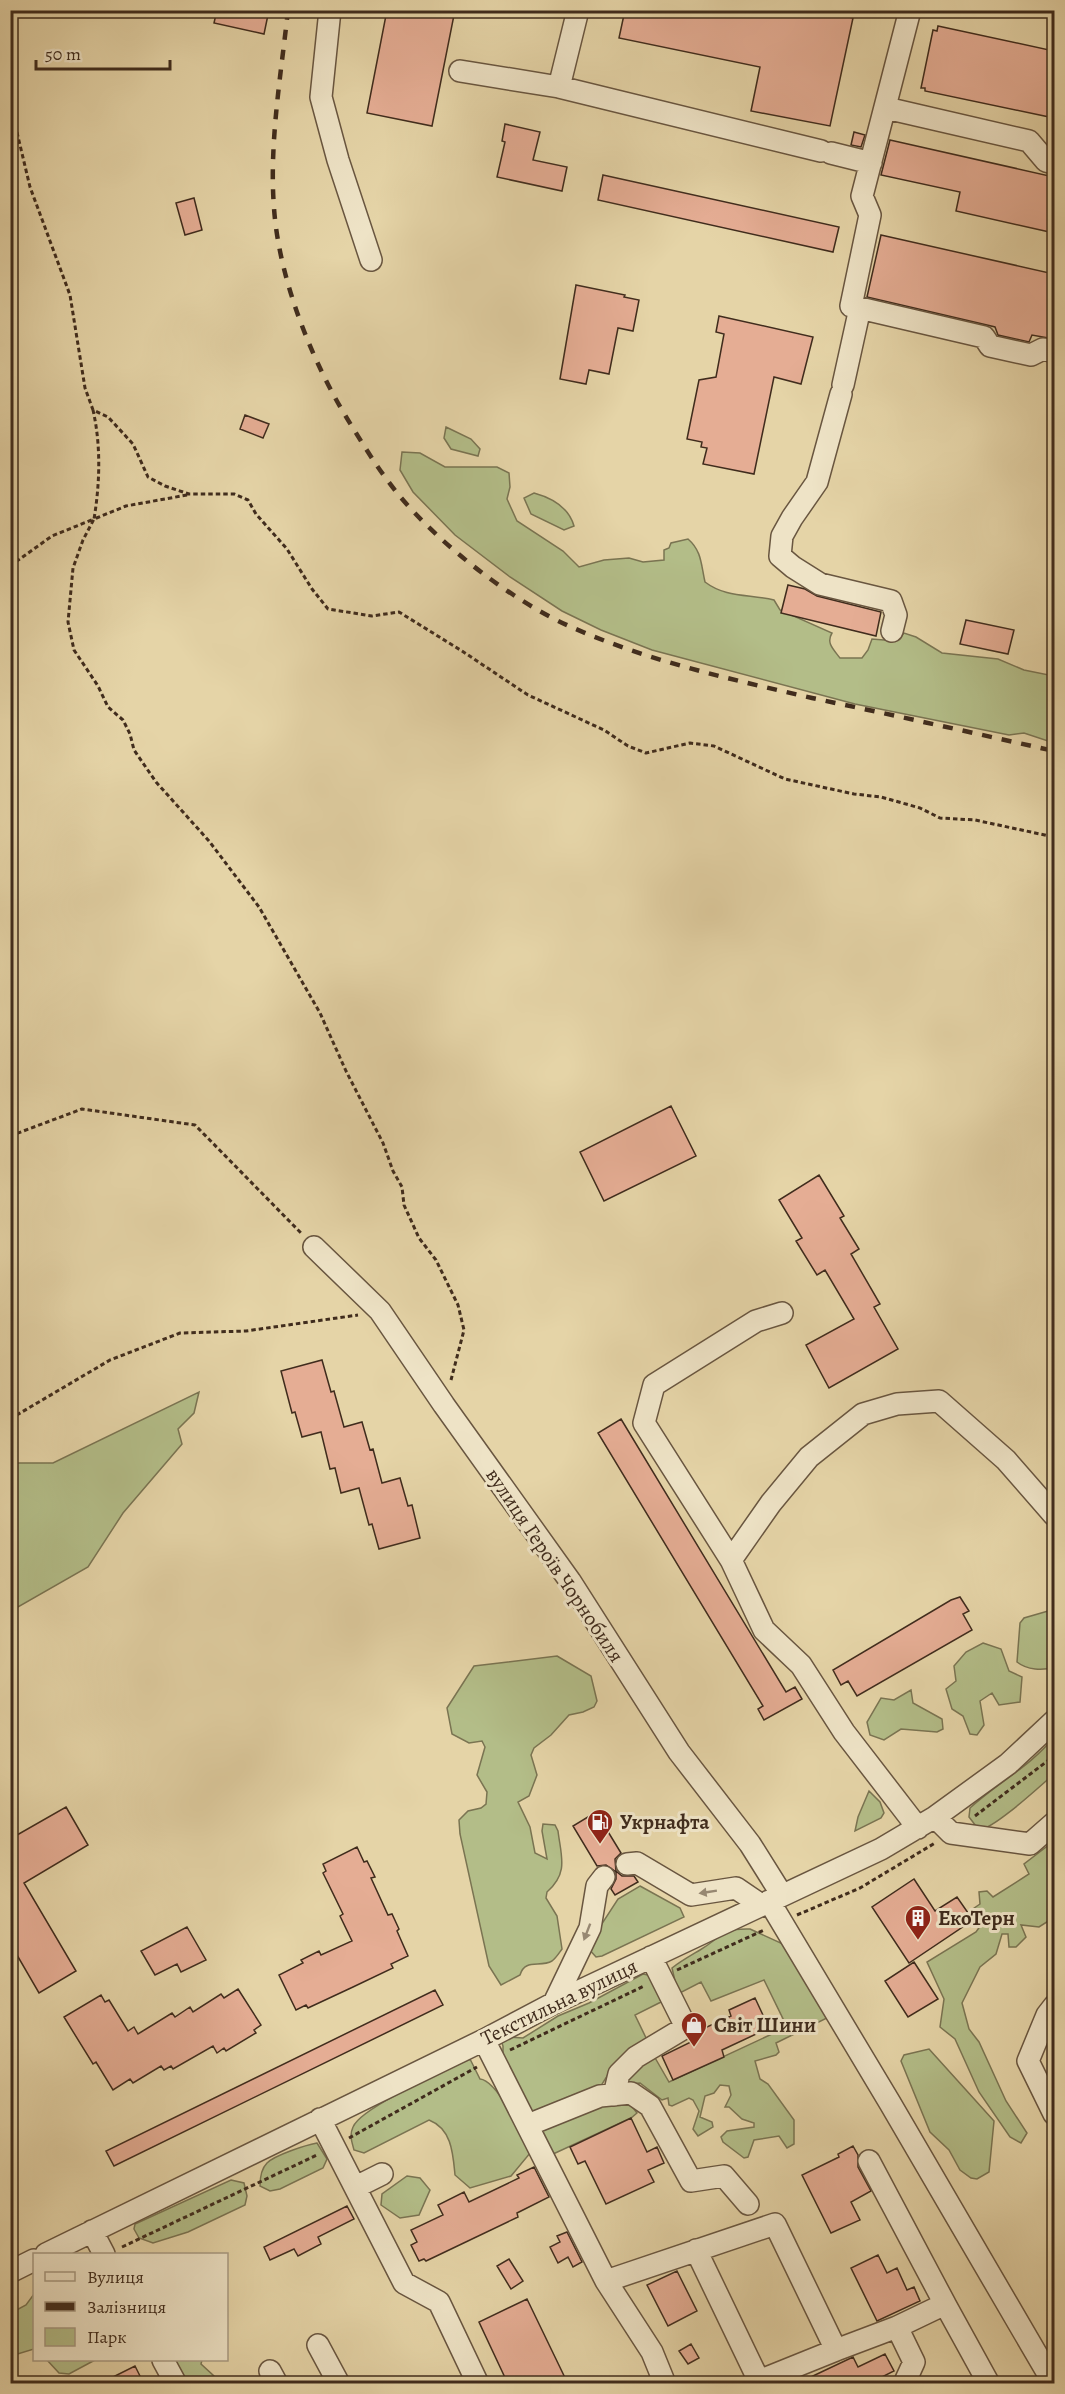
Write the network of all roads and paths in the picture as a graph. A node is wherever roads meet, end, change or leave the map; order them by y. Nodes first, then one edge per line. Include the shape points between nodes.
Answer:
1 (330, 10) edge
2 (578, 10) edge
3 (910, 10) edge
4 (460, 71) dead end
5 (559, 87) junction
6 (10, 103) edge
7 (885, 108) junction
8 (871, 163) junction
9 (1054, 163) edge
10 (371, 260) dead end
11 (860, 308) junction
12 (1054, 352) edge
13 (93, 410) junction
14 (189, 494) junction
15 (94, 519) junction
16 (10, 566) edge
17 (892, 631) dead end
18 (1054, 837) edge
19 (10, 1136) edge
20 (315, 1247) joint
21 (380, 1311) junction
22 (782, 1313) dead end
23 (444, 1405) junction
24 (10, 1419) edge
25 (1054, 1515) edge
26 (731, 1560) junction
27 (1054, 1721) edge
28 (927, 1822) junction
29 (1054, 1823) edge
30 (627, 1864) dead end
31 (604, 1877) dead end
32 (771, 1900) junction
33 (781, 1921) junction
34 (651, 1957) junction
35 (661, 1977) junction
36 (554, 2003) junction
37 (1054, 2006) edge
38 (488, 2049) junction
39 (614, 2095) junction
40 (1054, 2114) edge
41 (320, 2119) junction
42 (528, 2125) junction
43 (335, 2146) junction
44 (869, 2161) dead end
45 (382, 2174) dead end
46 (356, 2187) junction
47 (748, 2204) dead end
48 (92, 2231) junction
49 (696, 2250) junction
50 (111, 2252) edge
51 (48, 2253) edge
52 (33, 2260) edge
53 (10, 2272) edge
54 (606, 2281) junction
55 (945, 2304) junction
56 (897, 2327) junction
57 (318, 2345) dead end
58 (836, 2350) junction
59 (164, 2361) edge
60 (757, 2382) edge
61 (176, 2384) edge
62 (339, 2384) edge
63 (478, 2384) edge
64 (665, 2384) edge
65 (904, 2384) edge
66 (989, 2384) edge
67 (1054, 2384) edge

1 - 10 street via 321,97
2 - 5 street
3 - 7 street
4 - 5 street
5 - 8 street
6 - 13 path via 30,187 70,295 85,388
7 - 8 street
7 - 9 street via 1029,141 1046,161
8 - 11 street via 862,196 870,215 851,306
11 - 12 street via 984,337 990,346 1031,355 1043,350
11 - 17 street via 817,482 782,536 780,556 820,584 891,601 896,615
13 - 14 path via 108,417 133,444 148,477
13 - 15 path via 99,460
14 - 15 path via 126,506
14 - 18 path via 234,494 248,500 328,609 372,616 399,612 528,695 604,730 628,746 646,753 690,743 714,746 785,779 881,797 940,818 975,820
15 - 16 path via 52,536
15 - 23 path via 73,568 68,622 74,650 108,707 123,720 134,750 156,782 209,841 259,907 320,1013 383,1143 419,1238 436,1260 458,1305 464,1330
19 - 20 path via 82,1109 195,1125
20 - 21 street, вулиця Героїв Чорнобиля
21 - 23 street, вулиця Героїв Чорнобиля
21 - 24 path via 246,1331 180,1333 110,1360
22 - 26 street via 756,1320 654,1385 645,1423
23 - 32 street, вулиця Героїв Чорнобиля via 570,1581 679,1752 750,1844
25 - 26 street via 1006,1460 939,1401 897,1404 863,1414 809,1457
26 - 28 street via 764,1630 801,1665 844,1732
27 - 28 street, Текстильна вулиця via 1008,1764
28 - 29 street via 951,1833 1030,1844
28 - 32 street, Текстильна вулиця via 881,1849
32 -> 30 street via 736,1888 690,1895 637,1863
31 -> 36 street via 597,1886 590,1928
32 - 33 street, вулиця Героїв Чорнобиля
32 - 34 street, Текстильна вулиця
33 - 35 path
33 - 67 street, вулиця Героїв Чорнобиля
34 - 35 street
34 - 36 street, Текстильна вулиця
35 - 38 path
35 - 39 street via 686,2027 636,2057 619,2074
36 - 38 street, Текстильна вулиця
37 - 40 street via 1028,2061
38 - 41 street, Текстильна вулиця
38 - 42 street
38 - 43 path
39 - 42 street via 600,2096
39 - 47 street via 631,2093 650,2106 690,2181 724,2176
41 - 43 street
41 - 48 street, Текстильна вулиця
42 - 54 street
43 - 46 street
43 - 50 path
44 - 55 street
45 - 46 street
46 - 63 street via 404,2283 439,2302
48 - 50 street
48 - 51 street, Текстильна вулиця
49 - 54 street
49 - 58 street via 775,2224
49 - 60 street
52 - 53 street
54 - 64 street via 652,2352
55 - 56 street
55 - 66 street
56 - 58 street
56 - 65 street via 914,2362
57 - 62 street
58 - 60 street
59 - 61 street

